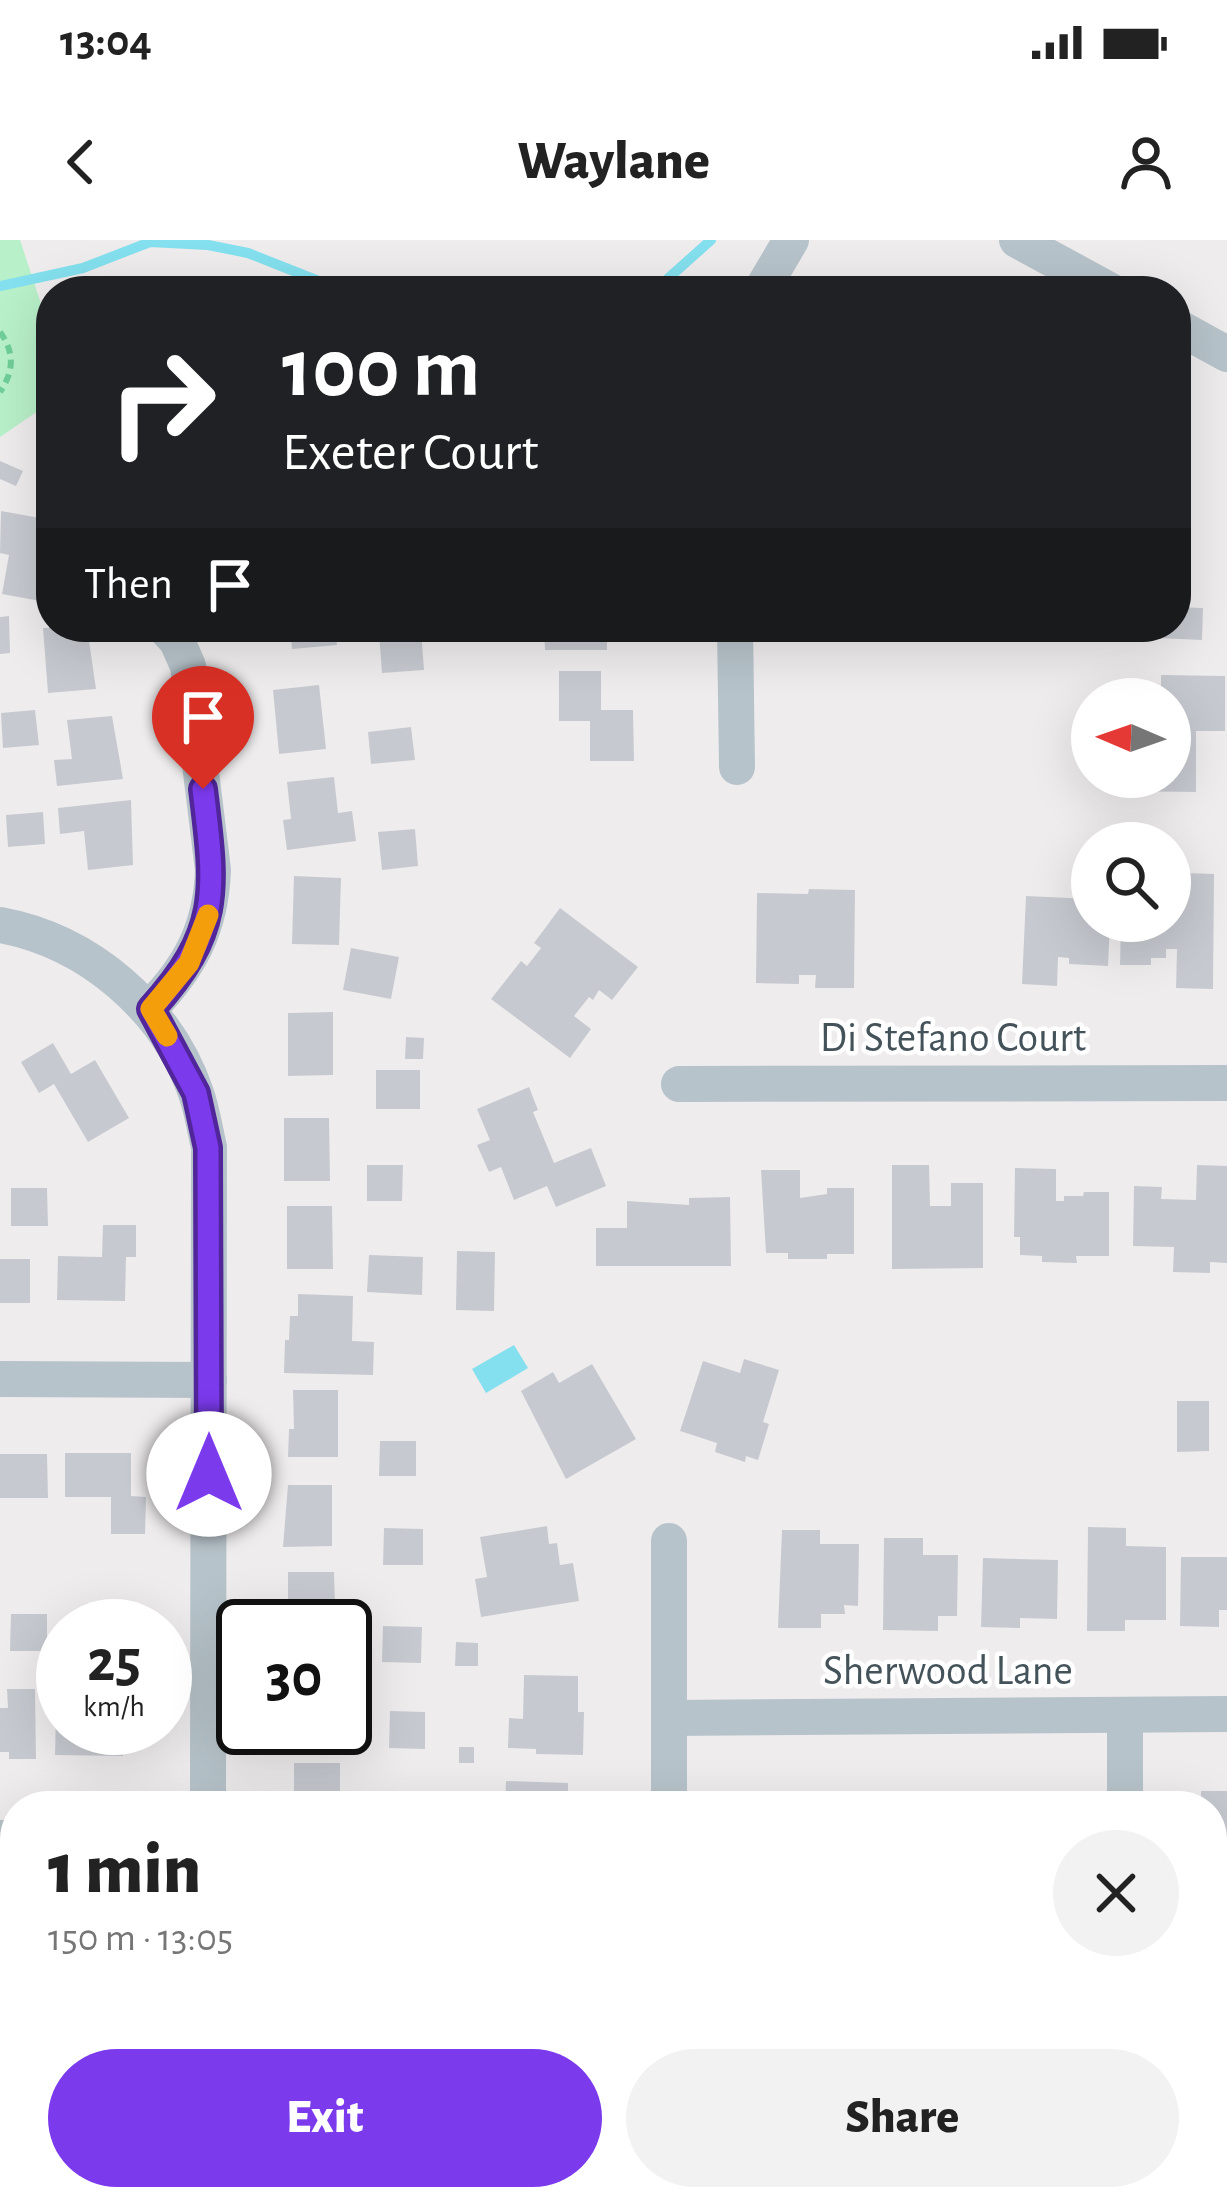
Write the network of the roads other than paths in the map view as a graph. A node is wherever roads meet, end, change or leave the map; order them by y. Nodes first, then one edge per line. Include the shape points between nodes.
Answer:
1 (791, 240) edge
2 (1017, 240) edge
3 (769, 276) edge
4 (1083, 276) edge
5 (1191, 334) edge
6 (1227, 354) edge
7 (177, 642) edge
8 (197, 642) edge
9 (735, 642) edge
10 (188, 666) junction
11 (737, 767) dead end
12 (0, 925) edge
13 (151, 1009) junction
14 (1227, 1083) edge
15 (679, 1084) dead end
16 (0, 1378) edge
17 (209, 1380) junction
18 (669, 1541) dead end
19 (1227, 1714) edge
20 (1125, 1715) junction
21 (669, 1718) junction
22 (208, 1791) edge
23 (669, 1791) edge
24 (1125, 1791) edge

1 - 3 street
2 - 4 street
5 - 6 street
7 - 10 street
8 - 10 street
9 - 11 street
10 - 13 street via 212,900 189,963
12 - 13 street via 85,958
13 - 17 street via 196,1093 208,1148
14 - 15 street, Di Stefano Court
16 - 17 street
17 - 22 street
18 - 21 street
19 - 20 street, Sherwood Lane
20 - 21 street, Sherwood Lane
20 - 24 street
21 - 23 street

